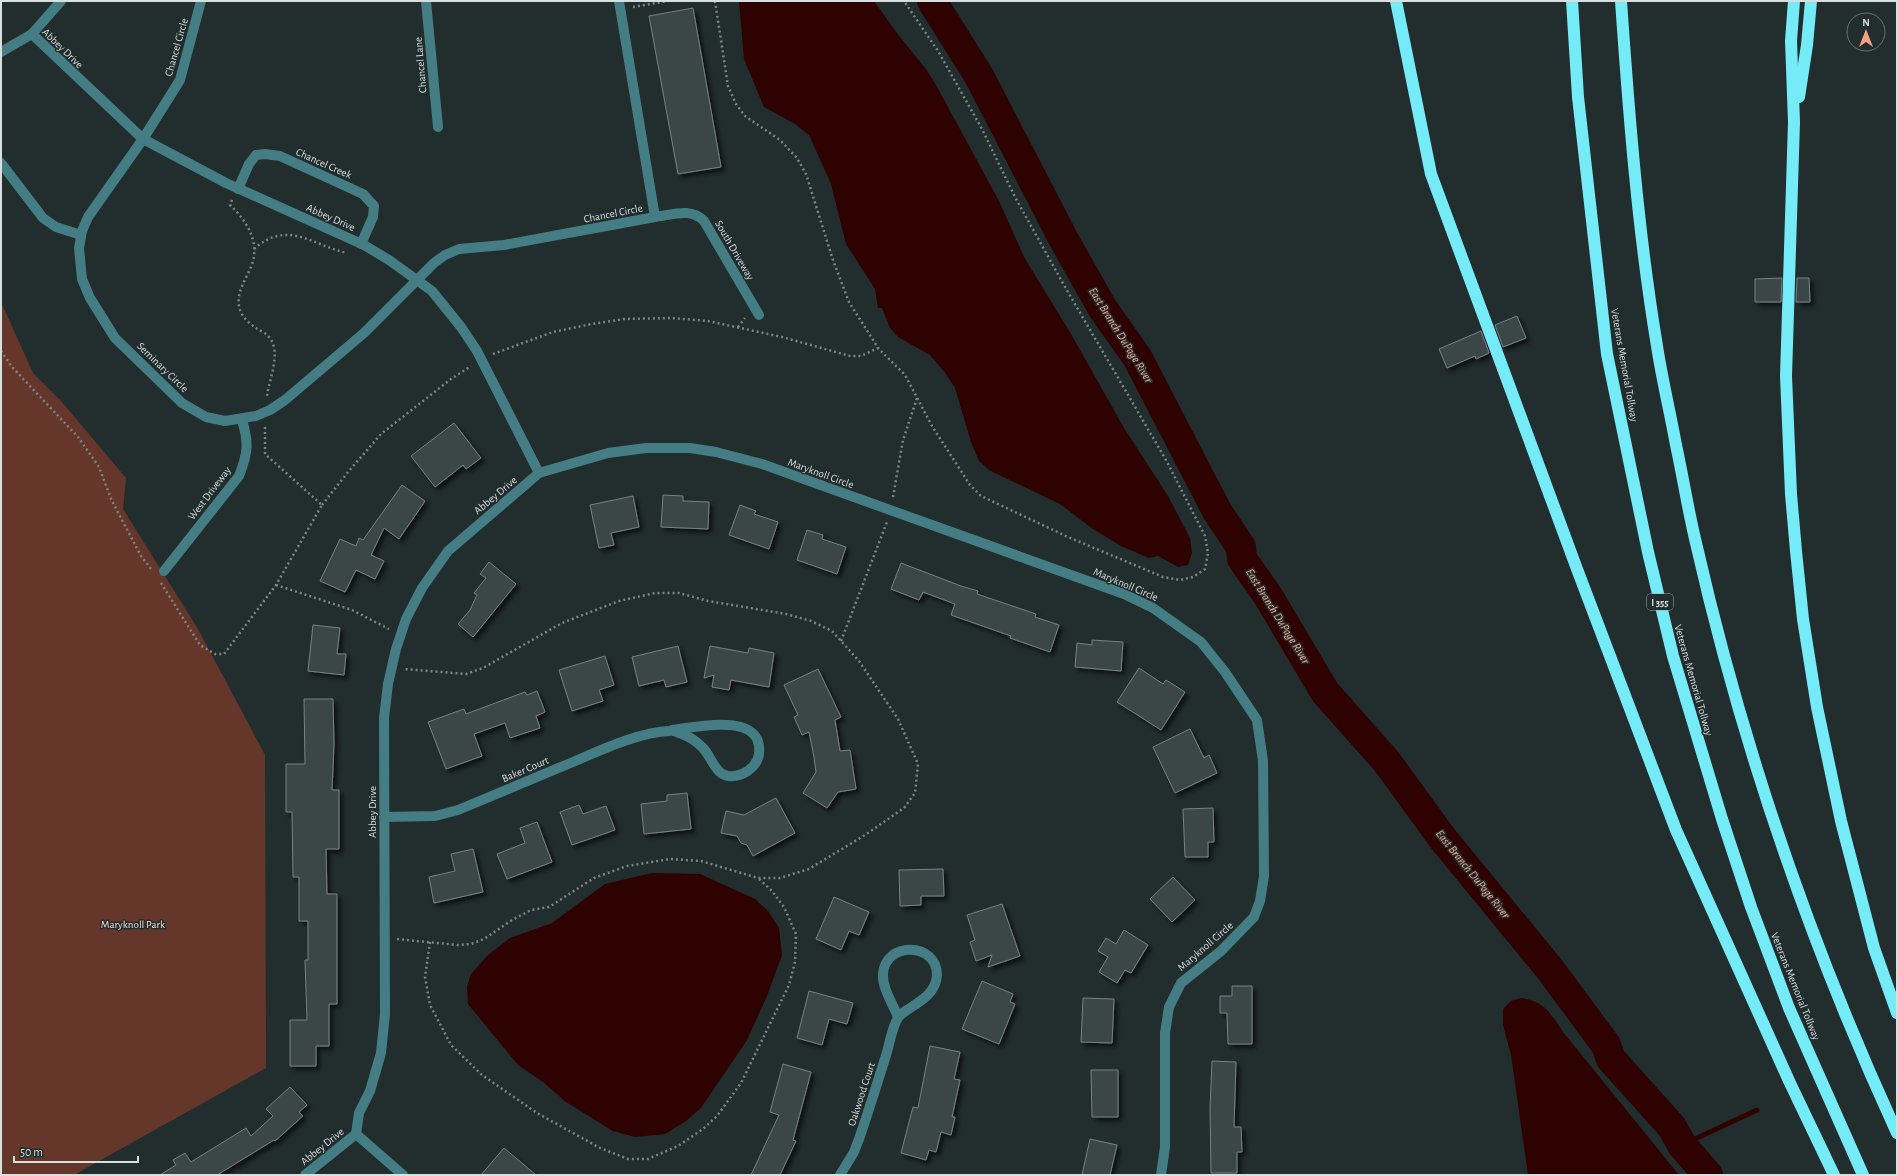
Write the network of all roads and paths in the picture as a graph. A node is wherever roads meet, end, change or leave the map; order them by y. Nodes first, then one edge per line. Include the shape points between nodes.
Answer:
1 (61, 1) edge
2 (201, 1) edge
3 (426, 1) edge
4 (668, 1) edge
5 (715, 1) edge
6 (904, 1) edge
7 (1396, 1) edge
8 (1572, 1) edge
9 (1621, 1) edge
10 (1794, 1) edge
11 (1811, 1) edge
12 (620, 5) edge
13 (32, 34) junction
14 (1, 52) edge
15 (1794, 122) junction
16 (438, 127) dead end
17 (143, 139) junction
18 (1, 163) edge
19 (238, 188) junction
20 (655, 217) junction
21 (81, 235) junction
22 (361, 244) junction
23 (254, 250) junction
24 (418, 280) junction
25 (759, 315) dead end
26 (878, 348) junction
27 (1, 351) edge
28 (482, 360) junction
29 (265, 413) junction
30 (242, 420) junction
31 (539, 473) junction
32 (322, 505) junction
33 (153, 572) dead end
34 (161, 574) joint
35 (276, 585) junction
36 (401, 635) junction
37 (391, 668) junction
38 (672, 730) junction
39 (384, 817) junction
40 (758, 878) junction
41 (385, 938) junction
42 (430, 942) junction
43 (1897, 1013) edge
44 (898, 1017) junction
45 (1897, 1132) edge
46 (356, 1134) junction
47 (305, 1175) edge
48 (403, 1175) edge
49 (840, 1175) edge
50 (1161, 1175) edge
51 (1834, 1175) edge
52 (1863, 1175) edge

1 - 13 street
2 - 17 street, Chancel Circle via 180,80
3 - 16 street, Chancel Lane
4 - 12 path
5 - 26 path via 728,86 736,104 745,116 780,140 797,158 806,174 849,302
6 - 26 path via 938,51 1061,280 1166,460 1205,536 1208,553 1205,569 1193,577 1180,580 1163,577 1068,537 981,496 970,485 932,426 905,375
7 - 51 highway via 1431,174 1577,569 1676,830
8 - 52 highway, Veterans Memorial Tollway / I 355 via 1578,97 1607,354 1648,552 1673,656 1719,812 1751,907 1789,1008
9 - 45 highway via 1638,207 1649,295 1657,348 1696,543 1742,719 1769,807 1837,992
10 - 15 highway via 1791,41
11 - 15 highway via 1807,45
12 - 20 street, Chancel Circle
13 - 14 street
13 - 17 street, Abbey Drive
15 - 43 highway via 1786,376 1791,494 1801,596 1817,707 1840,821 1874,948
17 - 19 street, Abbey Drive
17 - 21 street, Seminary Circle via 88,217
18 - 21 street via 43,218 56,228
19 - 22 street, Abbey Drive
19 - 22 street, Chancel Creek via 256,155 280,156 294,162 363,194 374,206 373,217
19 - 23 path via 230,205 251,232
20 - 24 street, Chancel Circle via 511,244 459,249 434,263
20 - 25 street, South Driveway via 687,212 699,216
21 - 30 street, Seminary Circle via 79,253 82,279 90,298 115,338 182,403 206,417
22 - 23 path via 349,254 291,234 278,234 264,240
22 - 24 street, Abbey Drive
23 - 29 path via 251,266 239,295 240,311 248,322 270,337 275,353
24 - 28 street, Abbey Drive via 432,291
24 - 29 street, Seminary Circle via 364,333 285,400
26 - 28 path via 861,356 850,356 782,337 708,321 671,318 624,319 553,332 499,350
27 - 33 path via 12,367 78,437 98,467 112,502 141,556
28 - 31 street, Abbey Drive
28 - 32 path via 451,379 381,434
29 - 30 street, Seminary Circle
29 - 32 path via 264,454
30 - 34 street, West Driveway via 247,438 245,460 238,476
31 - 36 street, Abbey Drive via 448,551 422,588
31 - 50 street, Maryknoll Circle via 608,453 646,448 690,448 730,455 762,464 1124,594 1153,608 1201,642 1257,720 1263,761 1264,876 1260,901 1254,917 1221,950 1181,983 1169,1007 1165,1033 1164,1147
32 - 35 path
34 - 35 path via 200,645 215,654 224,654
35 - 36 path via 352,610
36 - 37 street, Abbey Drive
37 - 39 street, Abbey Drive via 384,718
37 - 40 path via 466,674 483,668 562,623 619,601 655,593 679,593 708,601 786,614 812,621 832,631 859,661 898,719 918,764 915,793 904,808 809,869 780,878
38 - 38 street, Baker Court via 692,738 704,748 713,766 726,775 735,776 746,772 759,756 757,740 746,728 738,725
38 - 39 street, Baker Court via 625,741 458,810 435,816
39 - 41 street, Abbey Drive
40 - 42 path via 701,861 670,859 627,866 594,878 549,907 531,910 484,940 458,945
40 - 42 path via 784,907 796,934 795,962 789,985 741,1083 717,1116 704,1129 678,1146 648,1159 628,1159 600,1148 537,1113 482,1074 451,1045 430,1005 425,977
41 - 42 path
41 - 46 street, Abbey Drive via 383,1038 376,1072 359,1113
44 - 44 street via 933,990 936,968 922,951 905,949 896,952 884,970 884,983
44 - 49 street, Oakwood Court via 859,1139
46 - 47 street, Abbey Drive
46 - 48 street

